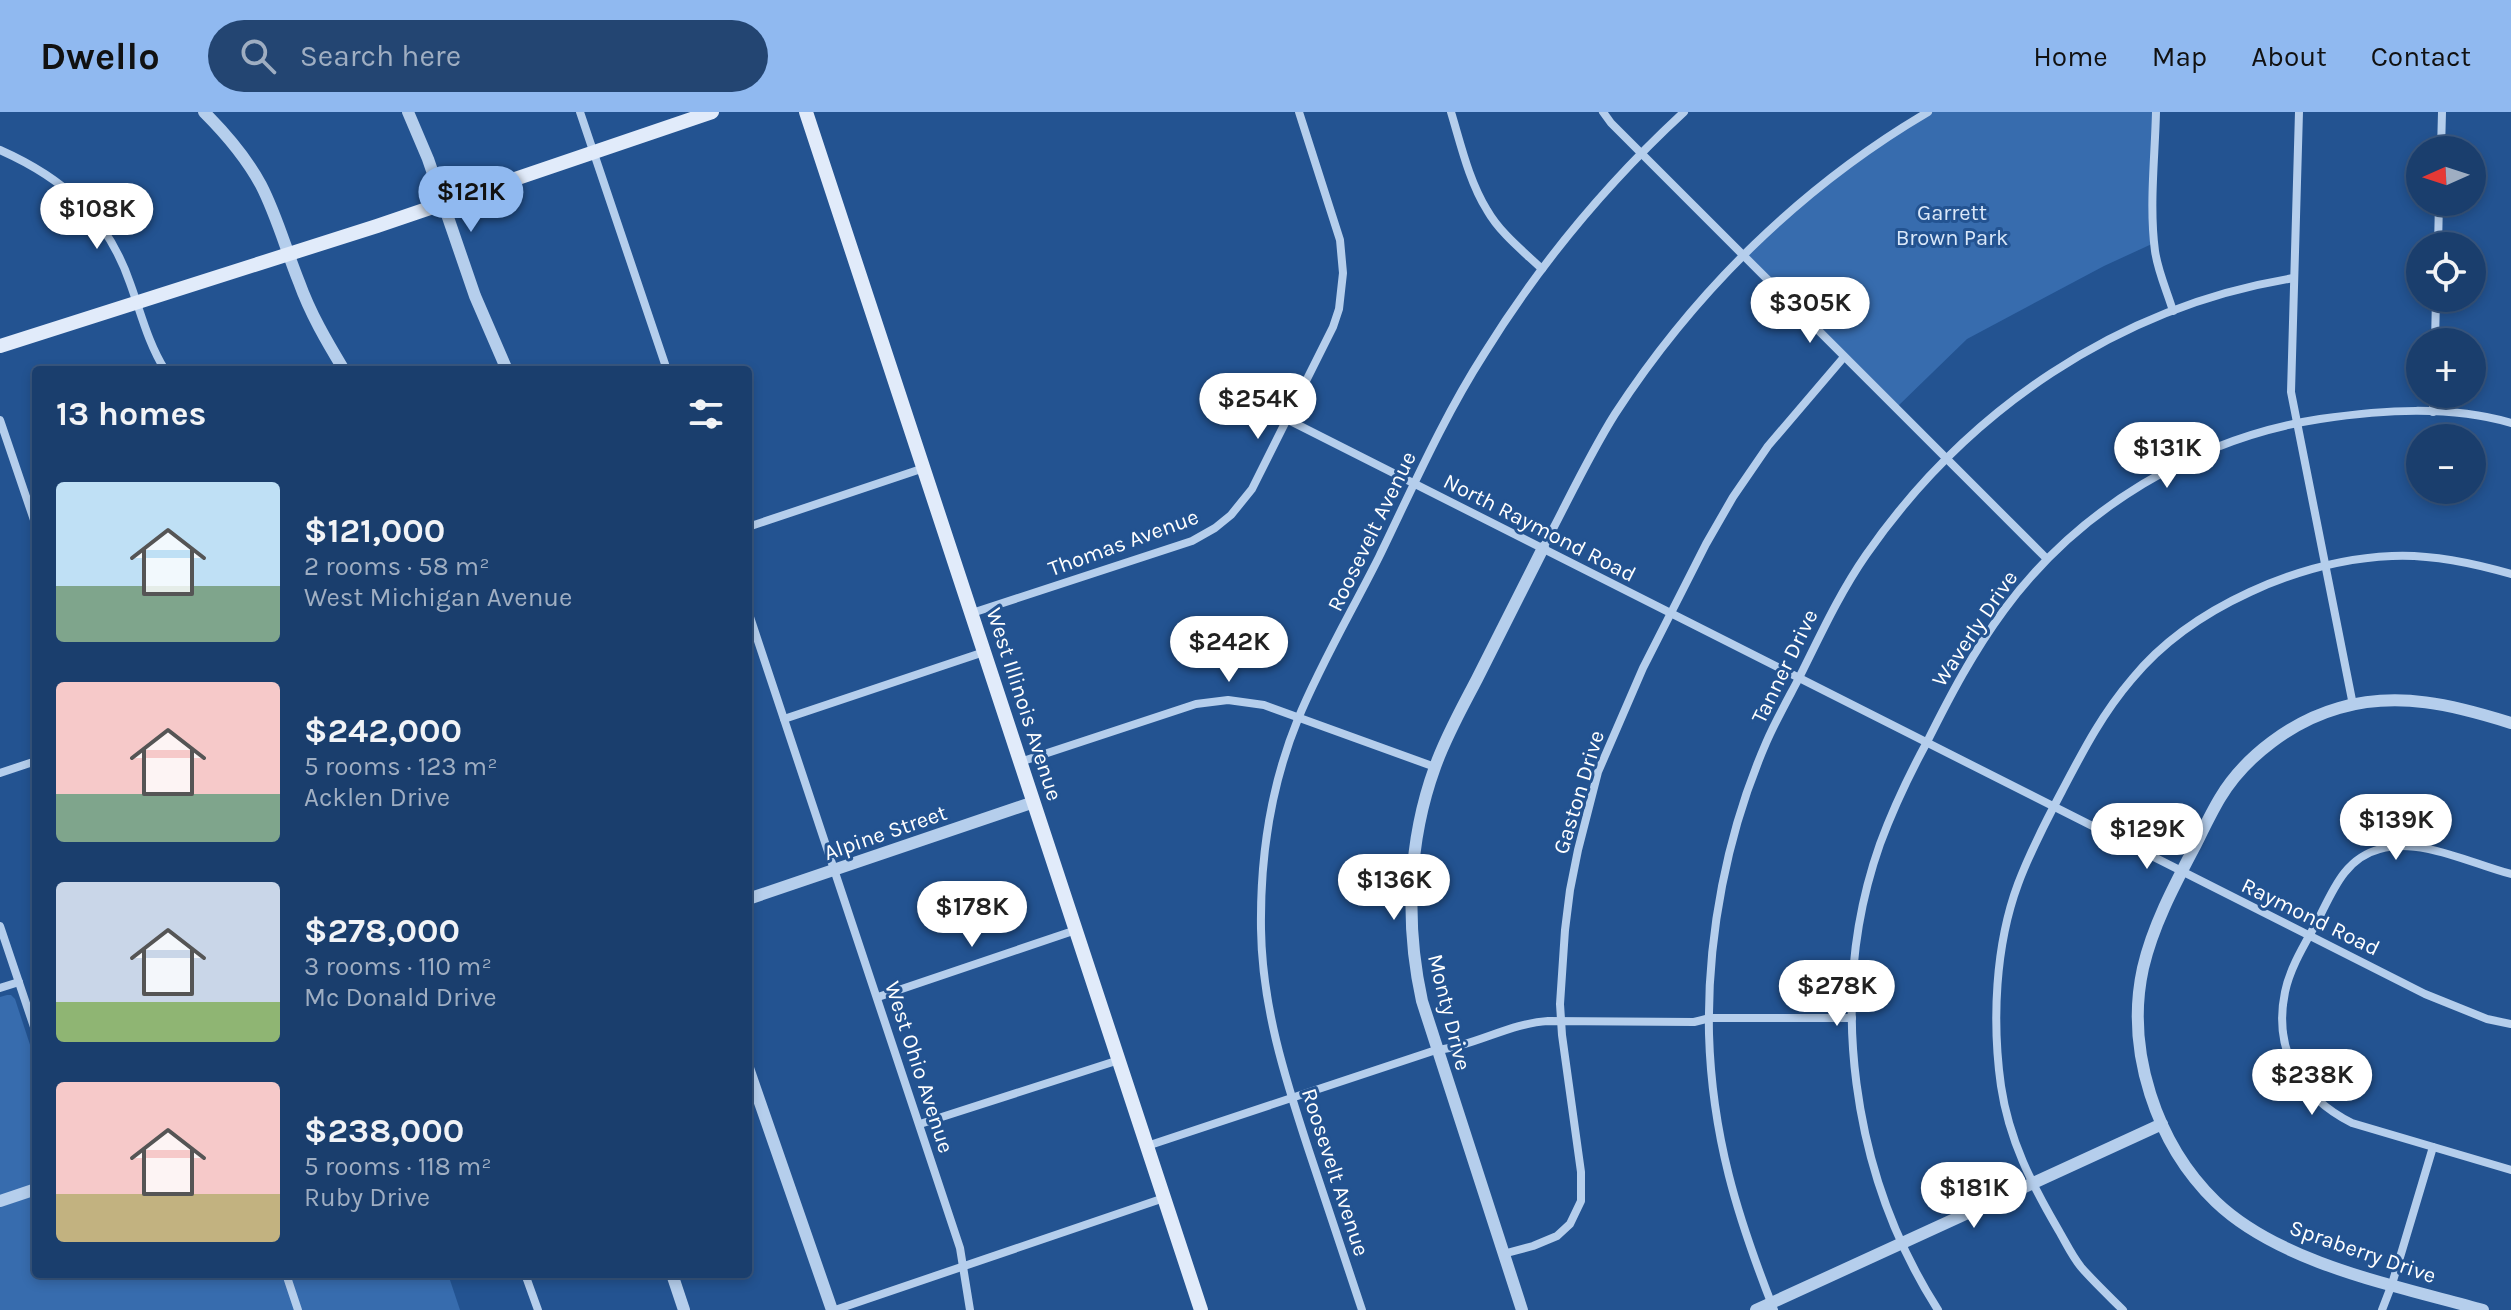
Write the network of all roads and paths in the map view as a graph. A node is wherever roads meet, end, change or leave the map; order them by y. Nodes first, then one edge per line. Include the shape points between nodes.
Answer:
1 (204, 112) edge
2 (408, 112) edge
3 (580, 112) edge
4 (712, 112) edge
5 (806, 112) edge
6 (1299, 112) edge
7 (1451, 112) edge
8 (1603, 112) edge
9 (1684, 112) edge
10 (1904, 112) edge
11 (1928, 112) edge
12 (2156, 112) edge
13 (2299, 112) edge
14 (2442, 112) edge
15 (1908, 125) junction
16 (2441, 136) edge
17 (0, 150) edge
18 (594, 152) junction
19 (1642, 154) junction
20 (442, 204) junction
21 (289, 254) junction
22 (1743, 255) junction
23 (1542, 269) junction
24 (2294, 278) junction
25 (136, 302) junction
26 (2173, 311) junction
27 (0, 346) edge
28 (1844, 357) junction
29 (163, 366) edge
30 (342, 366) edge
31 (505, 366) edge
32 (666, 366) edge
33 (1223, 387) dead end
34 (2433, 408) edge
35 (2433, 412) junction
36 (1287, 419) junction
37 (0, 420) edge
38 (2297, 423) junction
39 (2511, 423) edge
40 (1946, 458) junction
41 (924, 468) junction
42 (1415, 483) junction
43 (32, 486) edge
44 (24, 489) junction
45 (32, 514) edge
46 (752, 526) edge
47 (1543, 548) junction
48 (2047, 559) junction
49 (2326, 564) junction
50 (2511, 574) edge
51 (972, 613) junction
52 (1670, 615) junction
53 (752, 623) edge
54 (984, 652) junction
55 (1799, 677) junction
56 (2353, 705) junction
57 (1298, 718) junction
58 (784, 719) junction
59 (2511, 723) edge
60 (1926, 743) junction
61 (32, 762) edge
62 (1020, 762) junction
63 (1435, 767) junction
64 (0, 773) edge
65 (1034, 802) junction
66 (2054, 806) junction
67 (835, 870) junction
68 (2182, 871) junction
69 (2511, 874) edge
70 (752, 898) edge
71 (0, 926) edge
72 (1076, 930) junction
73 (2310, 936) junction
74 (19, 982) junction
75 (0, 988) edge
76 (878, 997) junction
77 (1710, 1018) junction
78 (1852, 1018) junction
79 (32, 1021) edge
80 (1561, 1022) junction
81 (2511, 1024) edge
82 (1436, 1050) junction
83 (1119, 1060) junction
84 (752, 1079) edge
85 (1292, 1098) junction
86 (920, 1124) junction
87 (2162, 1124) junction
88 (1147, 1146) junction
89 (2433, 1147) junction
90 (2511, 1170) edge
91 (2031, 1184) junction
92 (32, 1190) edge
93 (1164, 1198) junction
94 (0, 1201) edge
95 (1902, 1243) junction
96 (1503, 1254) junction
97 (964, 1267) junction
98 (287, 1278) edge
99 (526, 1278) edge
100 (673, 1278) edge
101 (2392, 1284) junction
102 (1773, 1307) edge
103 (298, 1310) edge
104 (538, 1310) edge
105 (684, 1310) edge
106 (833, 1310) edge
107 (970, 1310) edge
108 (1201, 1310) edge
109 (1362, 1310) edge
110 (1522, 1310) edge
111 (1756, 1310) edge
112 (1938, 1310) edge
113 (2123, 1310) edge
114 (2382, 1310) edge
115 (2483, 1310) edge

1 - 21 street via 257,178
2 - 20 street
3 - 18 street
4 - 18 main road
5 - 41 main road, West Illinois Avenue
6 - 36 street, Thomas Avenue via 1337,229 1343,273 1335,323
7 - 23 street via 1486,208
8 - 19 street
9 - 19 street, Roosevelt Avenue
10 - 15 street
11 - 15 street
12 - 26 street via 2155,250
13 - 24 street
14 - 16 street
15 - 22 street via 1823,185
17 - 25 street via 50,175 83,203 114,247
18 - 20 main road
18 - 32 street
19 - 22 street
19 - 23 street, Roosevelt Avenue
20 - 21 main road
20 - 31 street
21 - 25 main road
21 - 30 street
22 - 28 street
22 - 47 street via 1691,312 1624,400
23 - 42 street, Roosevelt Avenue via 1474,370
24 - 26 street, Tanner Drive
24 - 38 street via 2291,388
25 - 27 main road
25 - 29 street
26 - 40 street, Tanner Drive via 2109,339 2051,373 1996,412
28 - 40 street
28 - 52 street, Gaston Drive via 1768,446 1733,497
33 - 36 street, North Raymond Road
34 - 35 street
35 - 38 street, Waverly Drive via 2376,412
35 - 39 street, Waverly Drive
36 - 42 street, North Raymond Road
36 - 51 street, Thomas Avenue via 1252,489 1215,528 1188,542
37 - 44 street
38 - 48 street, Waverly Drive via 2223,445 2150,480 2091,520
38 - 49 street
40 - 48 street
40 - 55 street, Tanner Drive via 1866,555
41 - 46 street
41 - 51 main road, West Illinois Avenue
42 - 47 street, North Raymond Road
42 - 57 street, Roosevelt Avenue
43 - 44 street
44 - 45 street
47 - 52 street, North Raymond Road
47 - 63 street, Monty Drive
48 - 60 street, Waverly Drive via 1982,640
49 - 50 street via 2393,556 2452,559
49 - 56 street
49 - 66 street via 2241,595 2164,646 2099,722
51 - 54 main road, West Illinois Avenue
52 - 55 street, North Raymond Road
52 - 80 street, Gaston Drive via 1626,704 1591,797 1568,904
53 - 58 street, West Ohio Avenue
54 - 58 street
54 - 62 main road, West Illinois Avenue
55 - 60 street, Raymond Road
55 - 77 street, Tanner Drive via 1766,744 1734,837 1716,921
56 - 59 street, Spraberry Drive via 2425,701
56 - 68 street, Spraberry Drive via 2314,717 2276,739 2245,766 2222,796
57 - 62 street via 1257,704 1210,701
57 - 63 street
57 - 85 street, Roosevelt Avenue via 1274,798 1261,901 1266,994
58 - 67 street, West Ohio Avenue
60 - 66 street, Raymond Road
60 - 78 street, Waverly Drive via 1894,807 1872,872 1856,950
61 - 64 street
62 - 65 main road, West Illinois Avenue
63 - 82 street, Monty Drive via 1416,844 1411,909 1419,988
65 - 67 street, Alpine Street
65 - 72 main road, West Illinois Avenue
66 - 68 street, Raymond Road
66 - 91 street via 2017,885 1996,995 2001,1089
67 - 70 street, Alpine Street
67 - 76 street, West Ohio Avenue
68 - 73 street, Raymond Road
68 - 87 street, Spraberry Drive via 2154,934 2139,999 2143,1064
69 - 73 street via 2414,846 2375,850 2341,876
71 - 74 street
72 - 76 street
72 - 83 main road, West Illinois Avenue
73 - 81 street, Raymond Road via 2425,994
73 - 89 street via 2289,979 2283,1007 2284,1042 2295,1072 2337,1116
74 - 75 street
74 - 79 street
76 - 86 street, West Ohio Avenue
77 - 78 street
77 - 80 street
77 - 102 street, Tanner Drive via 1715,1108 1728,1177
78 - 95 street, Waverly Drive via 1865,1132
80 - 82 street via 1523,1025
80 - 96 street, Gaston Drive via 1581,1201 1557,1236
82 - 85 street
82 - 96 street, Monty Drive
83 - 86 street
83 - 88 main road, West Illinois Avenue
84 - 106 street
85 - 88 street
85 - 109 street, Roosevelt Avenue
86 - 97 street, West Ohio Avenue
87 - 91 street
87 - 101 street, Spraberry Drive via 2202,1186 2250,1229 2297,1255
88 - 93 main road, West Illinois Avenue
89 - 90 street
89 - 101 street
91 - 95 street
91 - 113 street via 2079,1265
92 - 94 street
93 - 97 street
93 - 108 main road, West Illinois Avenue
95 - 102 street
95 - 112 street, Waverly Drive
96 - 110 street, Monty Drive
97 - 106 street
97 - 107 street, West Ohio Avenue
98 - 103 street
99 - 104 street
100 - 105 street
101 - 114 street
101 - 115 street, Spraberry Drive
102 - 111 street

